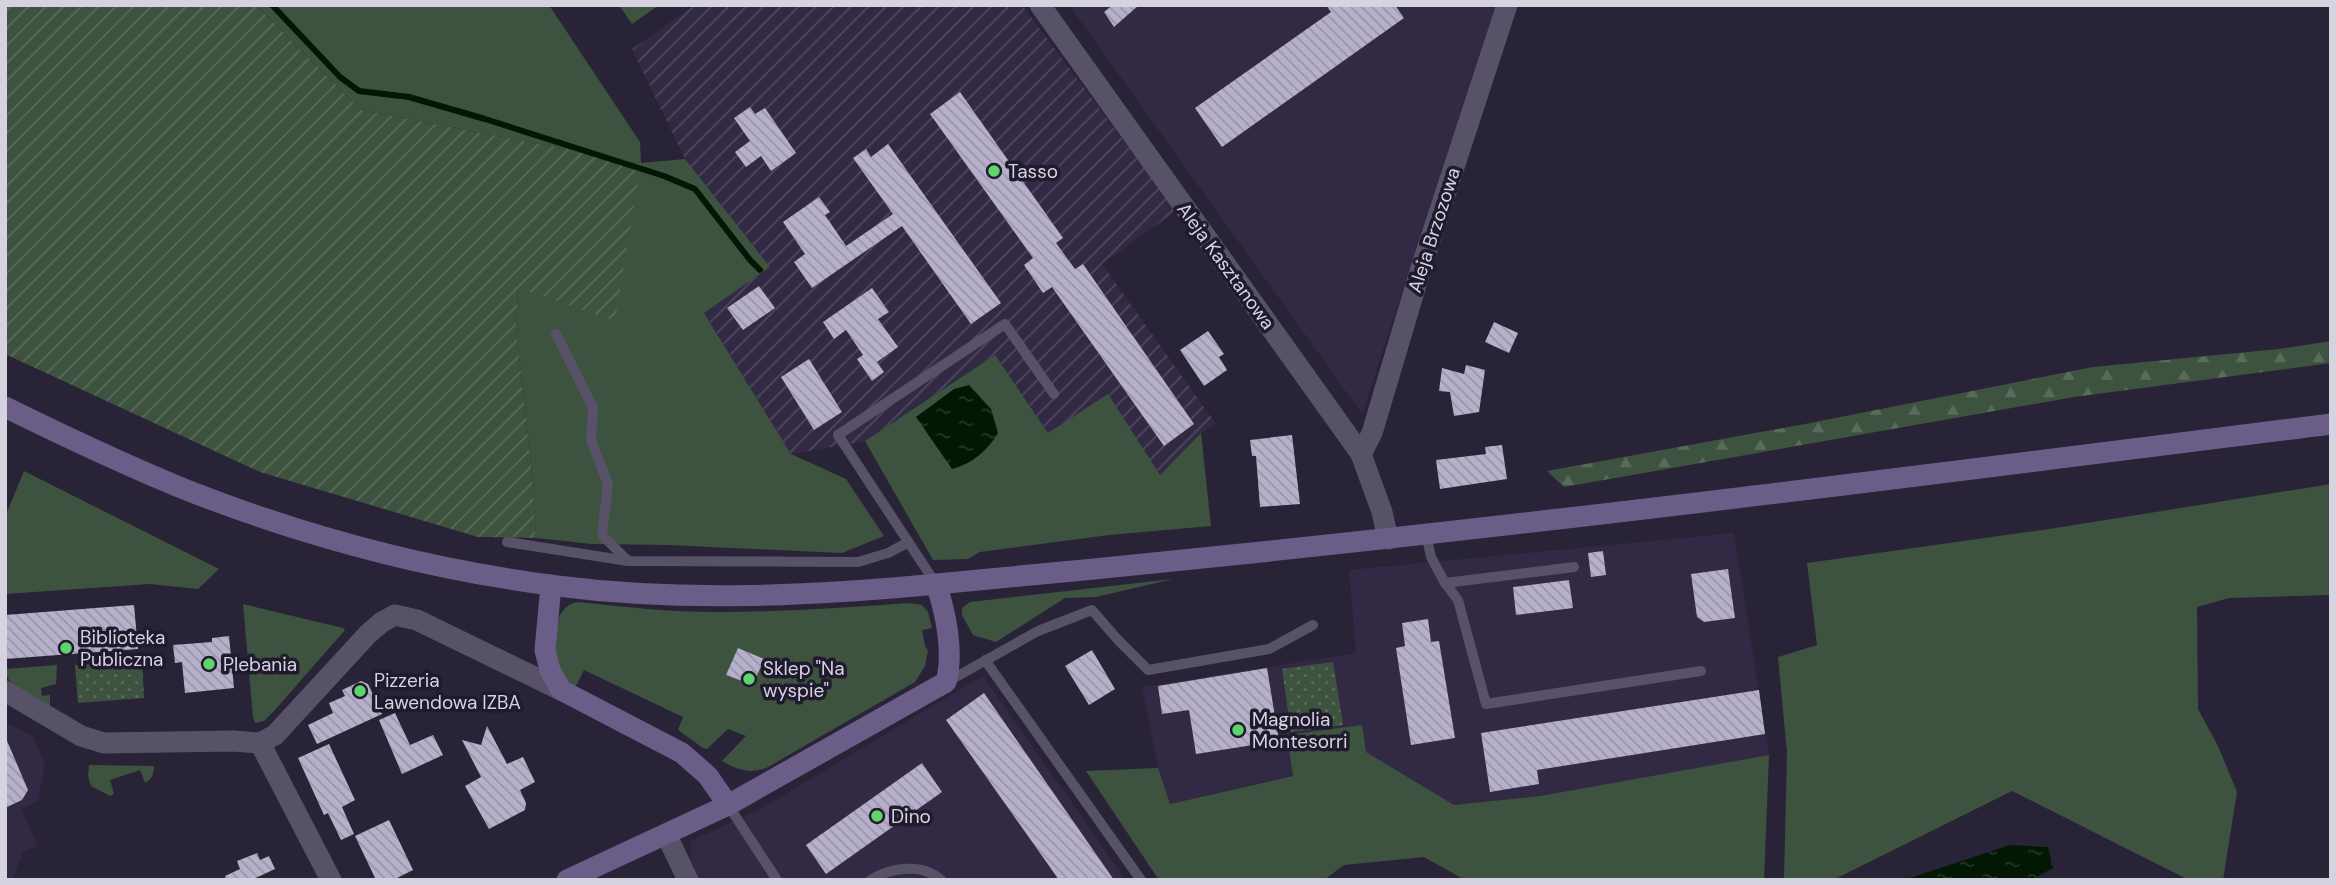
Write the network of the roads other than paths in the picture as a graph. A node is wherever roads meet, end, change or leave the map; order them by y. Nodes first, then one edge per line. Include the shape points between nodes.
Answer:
1 (1040, 5) edge
2 (1507, 5) edge
3 (556, 334) dead end
4 (1054, 394) dead end
5 (5, 407) edge
6 (2331, 424) edge
7 (1361, 454) junction
8 (1426, 534) junction
9 (1388, 539) junction
10 (507, 542) dead end
11 (907, 543) junction
12 (628, 561) junction
13 (1574, 567) dead end
14 (1445, 583) junction
15 (936, 584) junction
16 (551, 585) junction
17 (1313, 625) dead end
18 (985, 660) junction
19 (1701, 671) dead end
20 (946, 682) junction
21 (561, 690) junction
22 (5, 691) edge
23 (260, 743) junction
24 (728, 805) junction
25 (666, 834) junction
26 (331, 880) edge
27 (567, 880) edge
28 (688, 880) edge
29 (777, 880) edge
30 (871, 880) edge
31 (941, 880) edge
32 (1141, 880) edge

1 - 7 street, Aleja Kasztanowa
2 - 7 street, Aleja Brzozowa via 1372,433
3 - 12 lane via 593,408 591,440 608,484 603,534
4 - 11 lane via 1005,324 838,435
5 - 16 street via 185,489 292,527 432,565
6 - 8 street
7 - 9 street, Aleja Kasztanowa
8 - 9 street
8 - 14 lane via 1431,557
9 - 15 street
10 - 12 lane
11 - 12 lane via 858,562
11 - 15 lane
13 - 14 lane
14 - 19 lane via 1458,600 1486,704
15 - 16 street via 743,597 645,595
15 - 20 street via 950,670
16 - 21 street via 547,662
17 - 18 lane via 1269,649 1148,670 1092,610 1038,631
18 - 20 lane
18 - 32 lane
20 - 24 street
21 - 23 street via 417,620 395,615 368,634 275,735
21 - 24 street via 682,753 709,776
22 - 23 street via 81,736 104,743
23 - 26 street
24 - 25 street
24 - 29 lane
25 - 27 street
25 - 28 street
30 - 31 lane via 908,868 924,870

